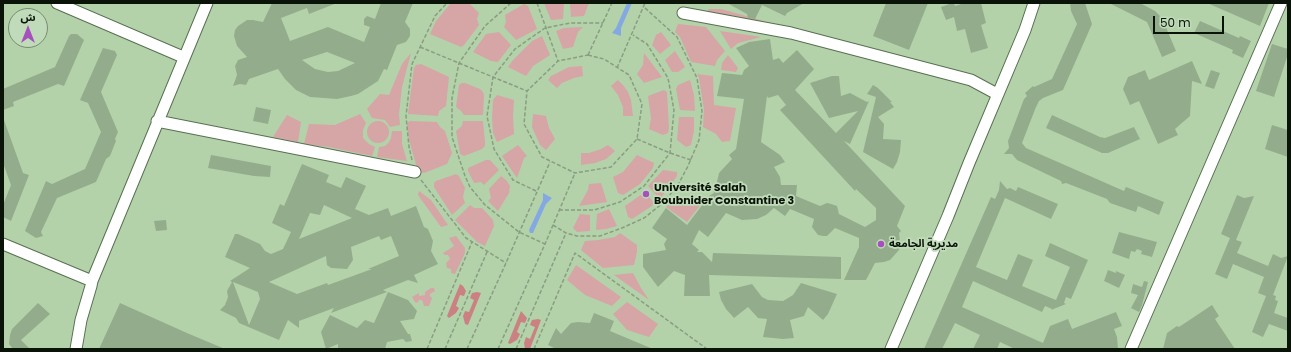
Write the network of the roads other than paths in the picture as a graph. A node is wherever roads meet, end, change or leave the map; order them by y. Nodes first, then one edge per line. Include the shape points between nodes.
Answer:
1 (56, 3) edge
2 (207, 3) edge
3 (1034, 3) edge
4 (1281, 3) edge
5 (683, 13) dead end
6 (183, 57) junction
7 (997, 94) junction
8 (158, 121) junction
9 (415, 172) road end
10 (3, 244) edge
11 (92, 281) junction
12 (76, 349) edge
13 (891, 349) edge
14 (1131, 349) edge

1 - 6 street
2 - 6 street
3 - 7 street
4 - 14 street
5 - 7 street via 791,33 971,80
6 - 8 street
7 - 13 street
8 - 9 street
8 - 11 street
10 - 11 street
11 - 12 street

